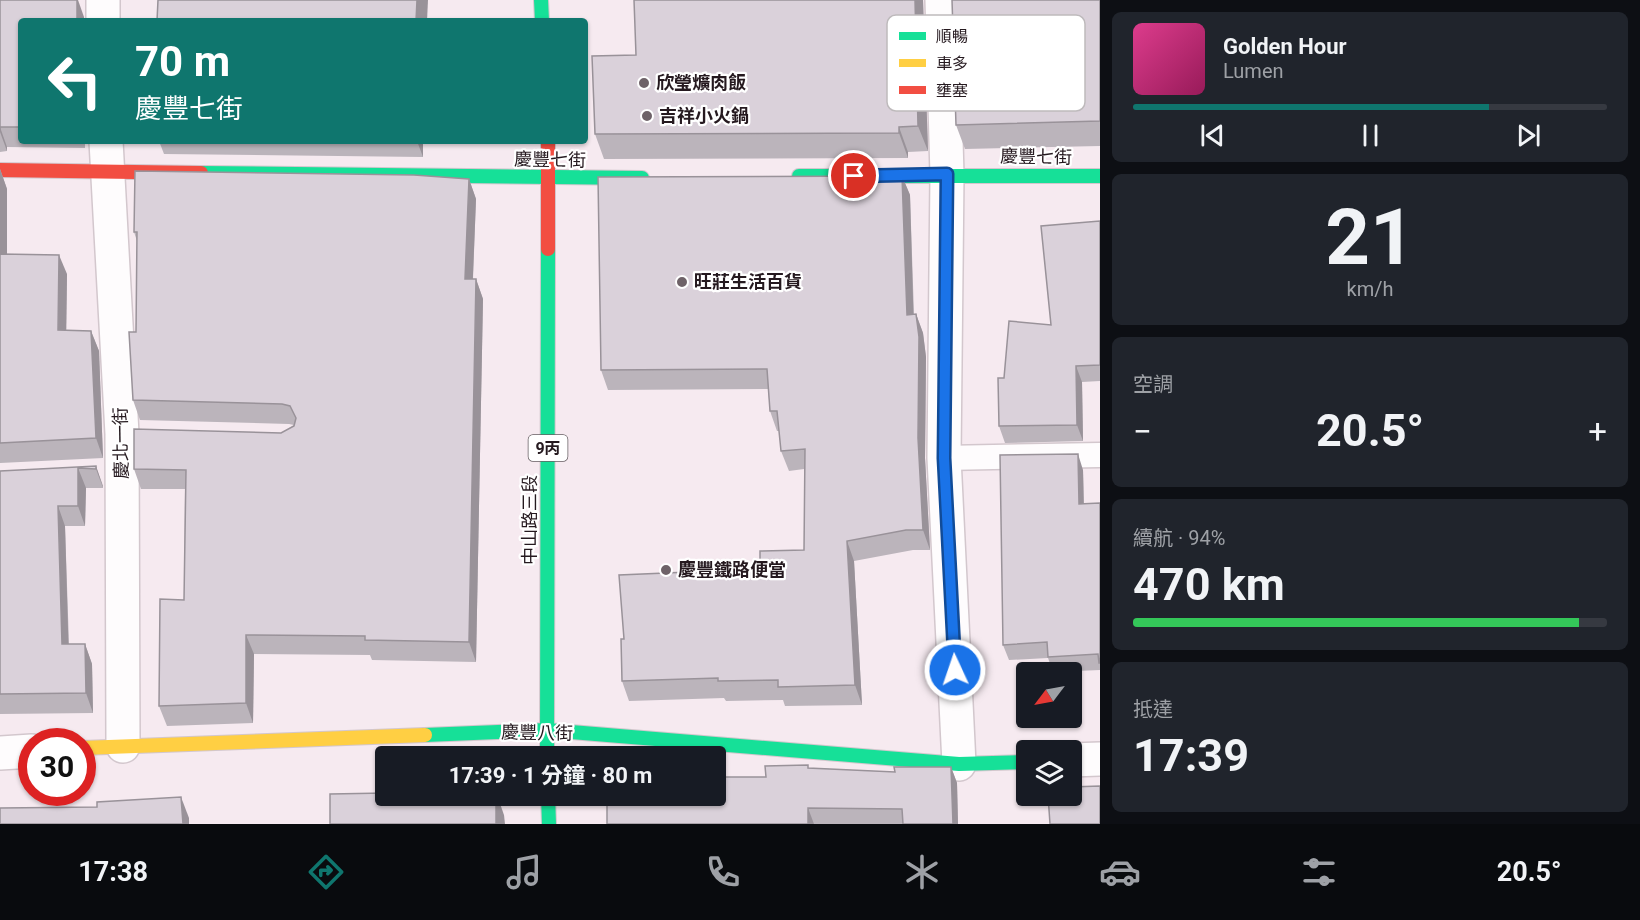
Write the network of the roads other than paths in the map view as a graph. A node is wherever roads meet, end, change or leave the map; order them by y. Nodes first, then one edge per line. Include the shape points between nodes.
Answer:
1 (103, 0) edge
2 (541, 0) edge
3 (942, 0) edge
4 (942, 15) edge
5 (103, 18) edge
6 (542, 18) edge
7 (945, 111) edge
8 (548, 144) edge
9 (107, 155) edge
10 (0, 170) edge
11 (947, 174) junction
12 (1100, 176) edge
13 (784, 177) edge
14 (550, 178) junction
15 (656, 178) edge
16 (1100, 455) edge
17 (944, 458) junction
18 (547, 730) junction
19 (123, 746) junction
20 (547, 746) edge
21 (96, 747) edge
22 (18, 752) edge
23 (0, 753) edge
24 (1100, 759) edge
25 (1082, 760) edge
26 (1016, 762) edge
27 (959, 764) junction
28 (548, 806) edge
29 (549, 824) edge

1 - 5 street
2 - 6 street
3 - 4 street
7 - 11 street
8 - 14 street, 中山路三段 / 9丙
9 - 10 street, 慶豐七街
9 - 14 street, 慶豐七街
9 - 19 street, 慶北一街 via 134,435 111,472
11 - 12 street, 慶豐七街
11 - 13 street, 慶豐七街
11 - 17 street
14 - 15 street, 慶豐七街
14 - 18 street, 中山路三段 / 9丙
16 - 17 lane
17 - 27 street
18 - 19 street, 慶豐八街
18 - 20 street, 中山路三段 / 9丙
18 - 27 street, 慶豐八街
19 - 21 street, 慶豐八街
22 - 23 street
24 - 25 street
26 - 27 street, 慶豐八街
28 - 29 street

